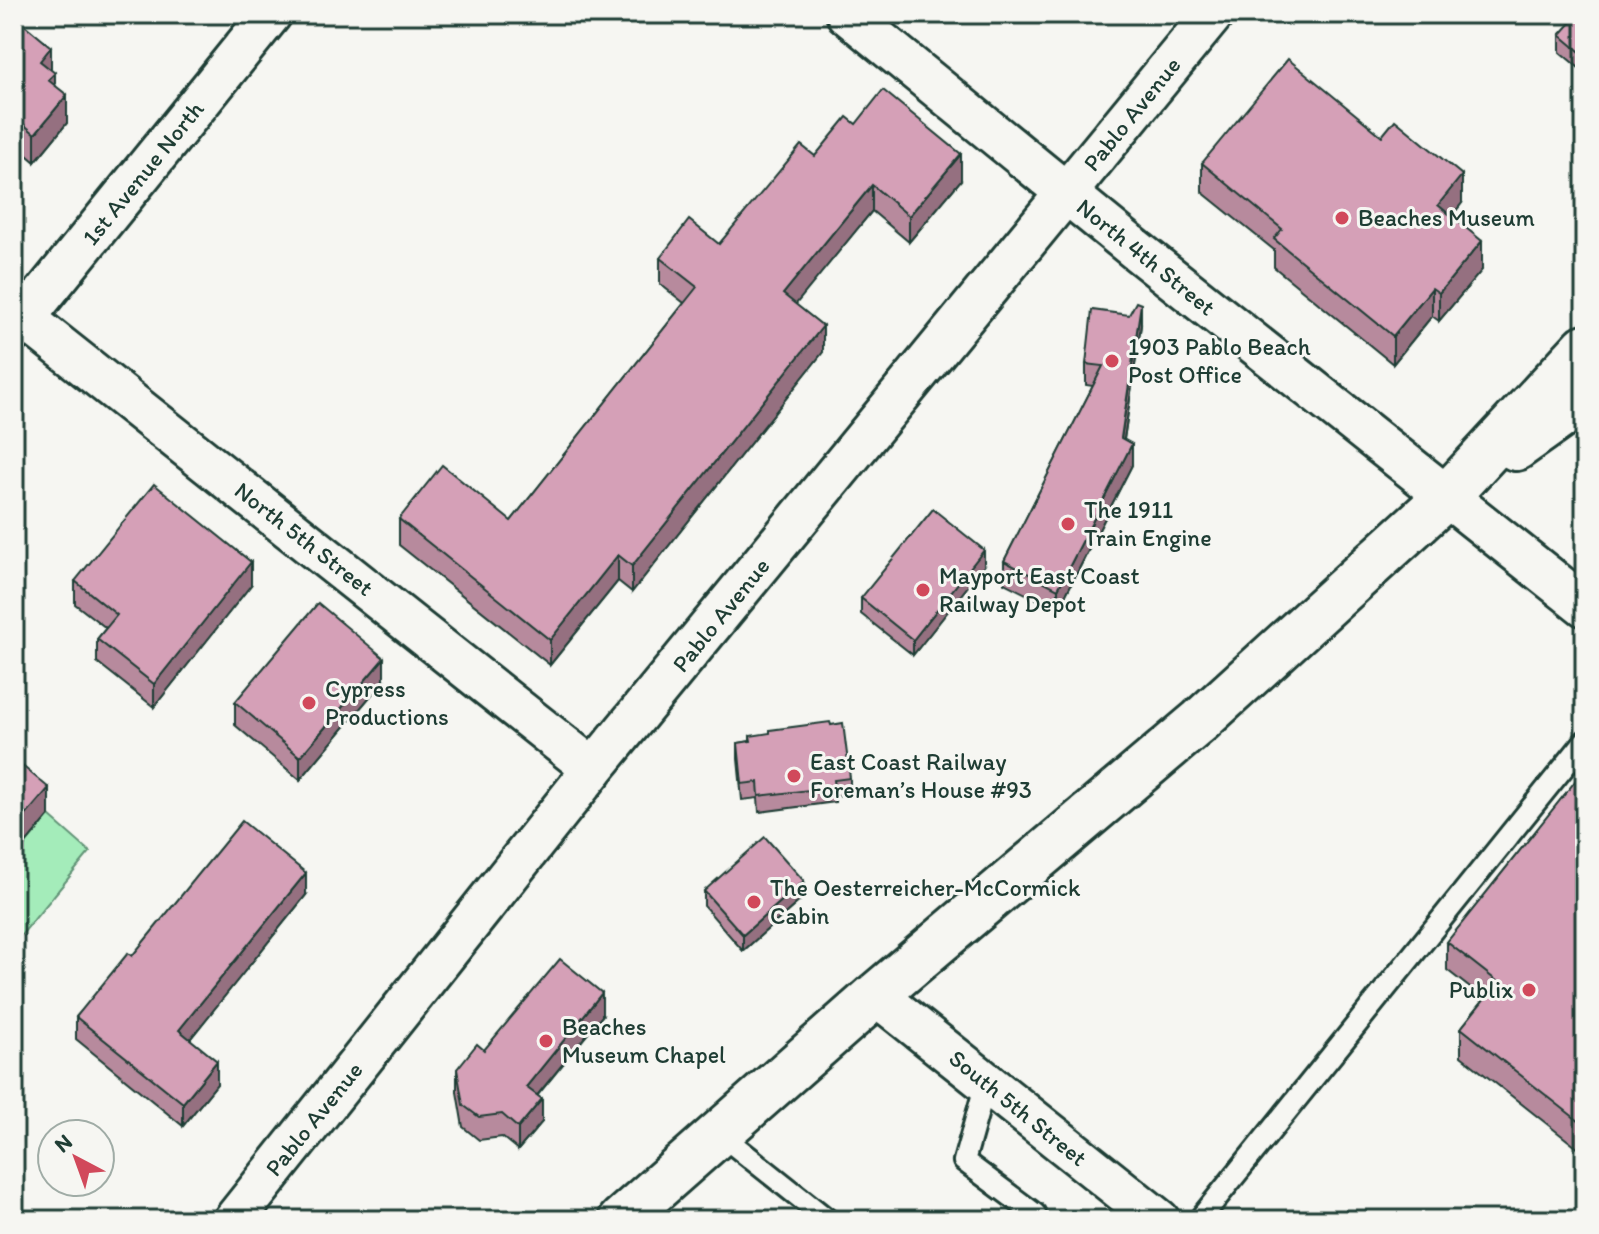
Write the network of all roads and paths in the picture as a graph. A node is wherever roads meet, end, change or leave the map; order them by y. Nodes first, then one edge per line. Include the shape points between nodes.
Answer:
1 (271, 14) edge
2 (847, 14) edge
3 (1213, 14) edge
4 (1067, 194) junction
5 (17, 320) edge
6 (1585, 347) edge
7 (1585, 399) edge
8 (1446, 497) junction
9 (1585, 606) edge
10 (1585, 741) edge
11 (593, 769) junction
12 (876, 995) junction
13 (986, 1083) junction
14 (720, 1134) junction
15 (234, 1220) edge
16 (621, 1220) edge
17 (828, 1220) edge
18 (1037, 1220) edge
19 (1159, 1220) edge
20 (1199, 1220) edge

1 - 5 street, 1st Avenue North
2 - 4 street, North 4th Street
3 - 4 street, Pablo Avenue
4 - 8 street, North 4th Street
4 - 11 street, Pablo Avenue
5 - 11 street, North 5th Street
6 - 8 highway
7 - 8 highway
8 - 9 street, North 4th Street
8 - 12 highway via 1200,721
10 - 20 lane
11 - 15 street, Pablo Avenue
12 - 13 street, South 5th Street
12 - 14 highway
13 - 18 lane via 964,1161
13 - 19 street, South 5th Street
14 - 16 highway
14 - 17 lane

